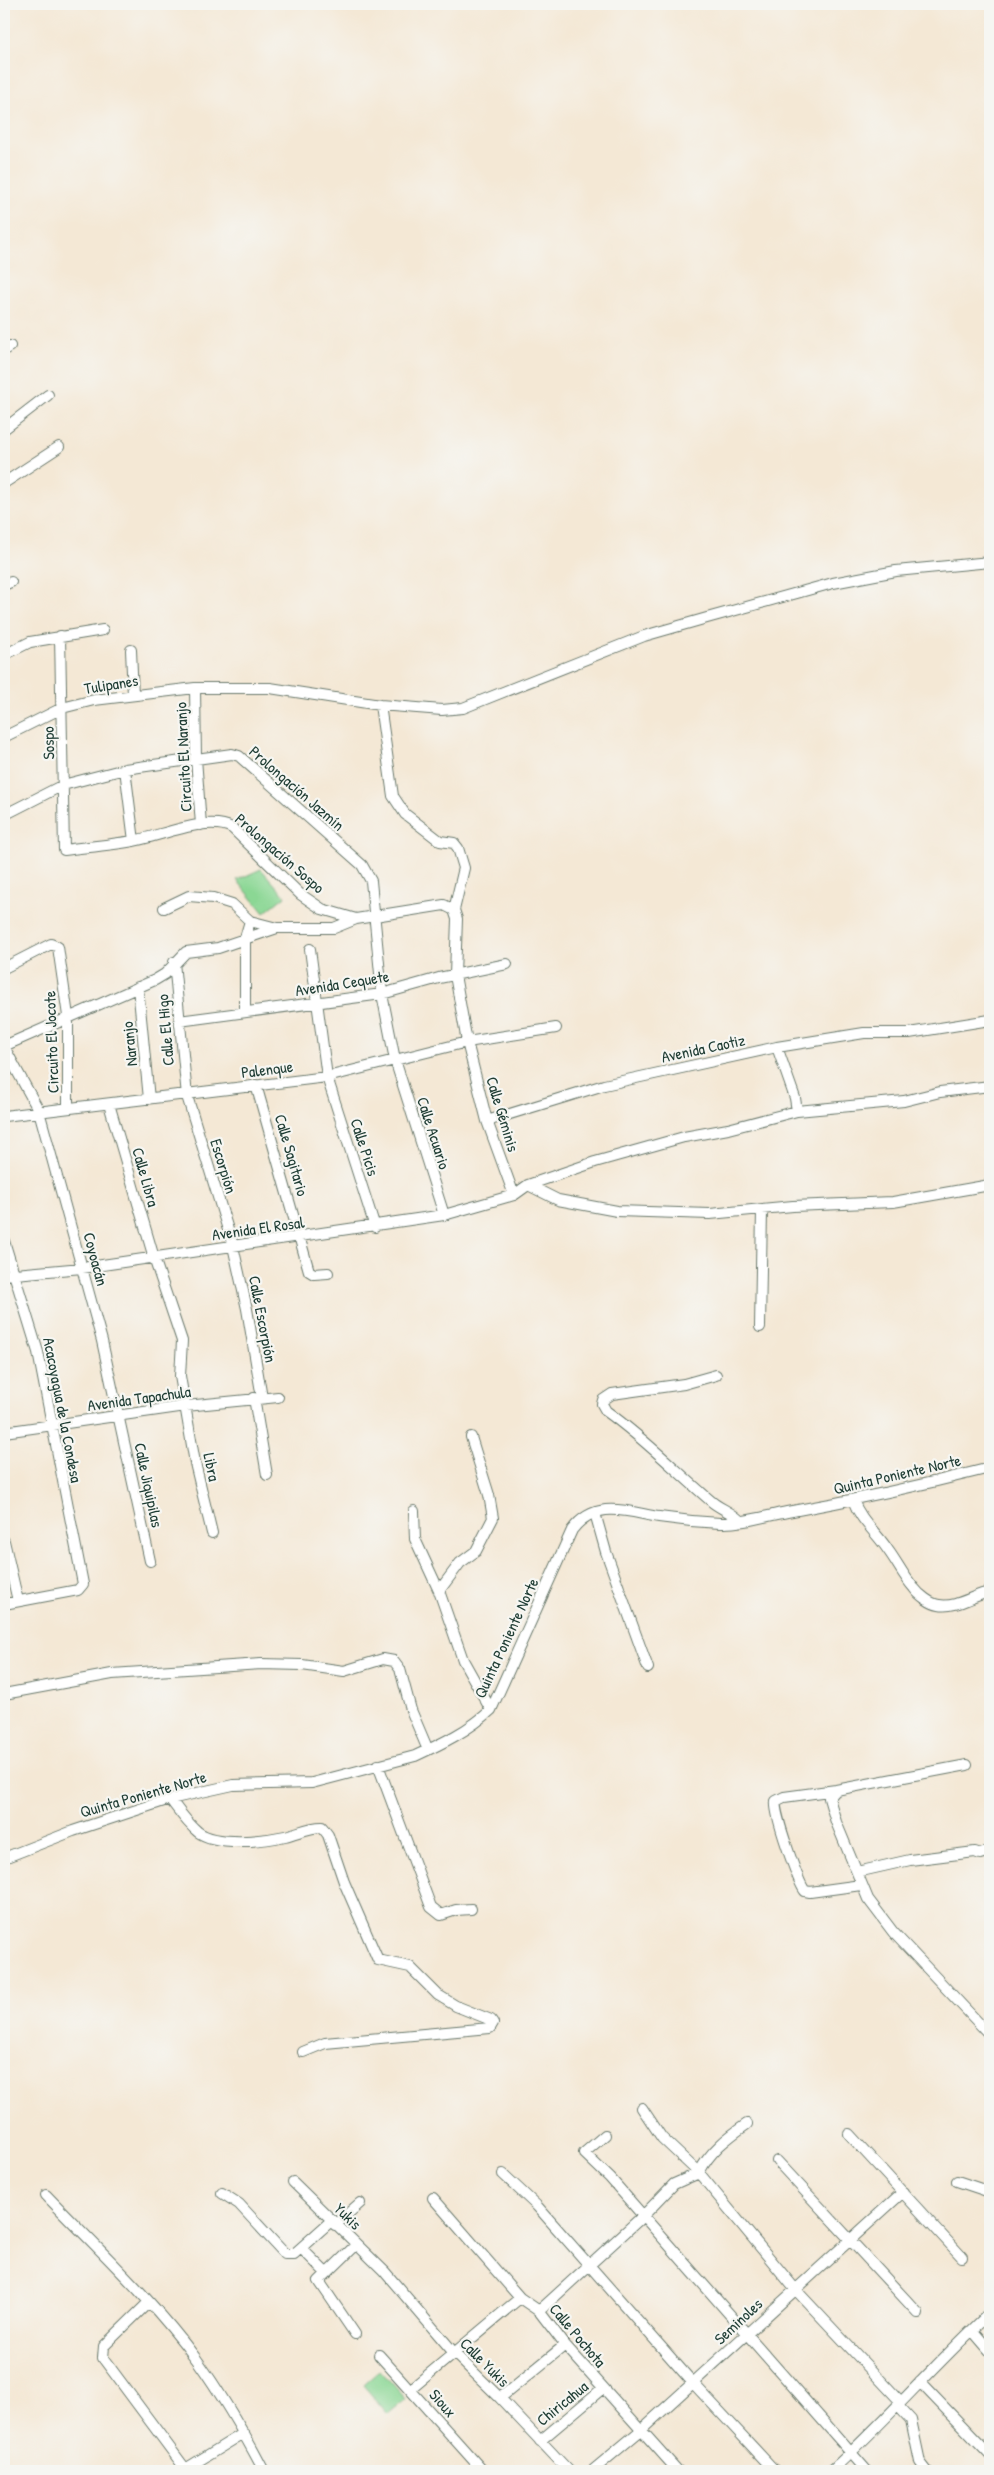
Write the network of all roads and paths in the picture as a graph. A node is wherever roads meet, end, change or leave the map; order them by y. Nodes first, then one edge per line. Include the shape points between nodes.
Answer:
1 (48, 395) dead end
2 (4, 429) edge
3 (58, 447) dead end
4 (4, 483) edge
5 (990, 562) edge
6 (103, 630) dead end
7 (60, 636) junction
8 (131, 650) dead end
9 (4, 655) edge
10 (195, 688) junction
11 (133, 695) junction
12 (380, 705) junction
13 (62, 708) junction
14 (4, 737) edge
15 (196, 758) junction
16 (125, 769) junction
17 (64, 785) junction
18 (4, 815) edge
19 (202, 824) junction
20 (134, 841) junction
21 (64, 850) joint
22 (164, 908) dead end
23 (449, 908) junction
24 (374, 916) junction
25 (356, 919) junction
26 (250, 921) junction
27 (277, 928) junction
28 (245, 938) junction
29 (310, 949) dead end
30 (174, 962) junction
31 (507, 964) dead end
32 (4, 968) edge
33 (455, 975) junction
34 (138, 987) junction
35 (382, 994) junction
36 (317, 1003) junction
37 (245, 1012) junction
38 (68, 1016) junction
39 (990, 1020) edge
40 (179, 1021) junction
41 (556, 1028) dead end
42 (467, 1042) junction
43 (4, 1047) edge
44 (777, 1047) junction
45 (395, 1060) junction
46 (327, 1077) junction
47 (256, 1085) junction
48 (990, 1086) edge
49 (186, 1096) junction
50 (149, 1098) junction
51 (109, 1104) junction
52 (68, 1107) junction
53 (39, 1111) junction
54 (797, 1111) junction
55 (4, 1116) edge
56 (487, 1121) junction
57 (528, 1185) junction
58 (990, 1185) edge
59 (514, 1195) junction
60 (762, 1210) junction
61 (444, 1215) junction
62 (375, 1227) junction
63 (300, 1237) junction
64 (4, 1241) edge
65 (232, 1246) junction
66 (154, 1258) junction
67 (82, 1268) junction
68 (328, 1273) dead end
69 (9, 1274) edge
70 (760, 1327) dead end
71 (716, 1375) dead end
72 (278, 1397) dead end
73 (258, 1398) junction
74 (186, 1406) junction
75 (118, 1416) junction
76 (51, 1425) junction
77 (4, 1432) edge
78 (471, 1436) dead end
79 (990, 1468) edge
80 (267, 1475) dead end
81 (853, 1500) junction
82 (414, 1511) dead end
83 (595, 1513) junction
84 (740, 1521) junction
85 (212, 1533) dead end
86 (4, 1542) edge
87 (150, 1561) dead end
88 (439, 1592) junction
89 (990, 1592) edge
90 (18, 1601) junction
91 (4, 1604) edge
92 (648, 1668) dead end
93 (4, 1694) edge
94 (491, 1710) junction
95 (428, 1750) junction
96 (378, 1765) junction
97 (967, 1765) dead end
98 (836, 1790) junction
99 (170, 1800) junction
100 (990, 1850) edge
101 (4, 1858) edge
102 (857, 1872) junction
103 (861, 1886) junction
104 (471, 1909) dead end
105 (990, 2035) edge
106 (302, 2052) dead end
107 (642, 2108) dead end
108 (746, 2124) dead end
109 (849, 2134) dead end
110 (605, 2135) dead end
111 (777, 2161) dead end
112 (699, 2173) junction
113 (502, 2174) dead end
114 (957, 2181) dead end
115 (292, 2182) dead end
116 (903, 2192) junction
117 (990, 2192) edge
118 (222, 2193) dead end
119 (46, 2195) dead end
120 (433, 2198) dead end
121 (360, 2203) dead end
122 (643, 2216) junction
123 (333, 2223) junction
124 (851, 2239) junction
125 (356, 2245) junction
126 (301, 2248) junction
127 (962, 2257) dead end
128 (588, 2265) junction
129 (384, 2271) joint
130 (323, 2277) junction
131 (795, 2289) junction
132 (520, 2298) junction
133 (149, 2302) junction
134 (540, 2311) junction
135 (918, 2312) dead end
136 (990, 2313) edge
137 (972, 2330) junction
138 (355, 2334) dead end
139 (746, 2334) junction
140 (565, 2345) junction
141 (990, 2351) edge
142 (456, 2354) junction
143 (379, 2355) dead end
144 (920, 2382) junction
145 (693, 2383) junction
146 (411, 2388) junction
147 (603, 2388) junction
148 (500, 2398) junction
149 (900, 2404) junction
150 (640, 2431) junction
151 (244, 2434) junction
152 (540, 2440) junction
153 (850, 2454) junction
154 (990, 2456) edge
155 (187, 2469) edge
156 (264, 2471) edge
157 (484, 2471) edge
158 (569, 2471) edge
159 (592, 2471) edge
160 (678, 2471) edge
161 (775, 2471) edge
162 (831, 2471) edge
163 (867, 2471) edge
164 (927, 2471) edge

1 - 2 street
3 - 4 street
5 - 12 street, Tulipanes via 887,573 833,583 734,610 644,636 463,708 442,710
6 - 7 street
7 - 9 street via 30,642
7 - 13 street, Sospo
8 - 11 street
10 - 11 street, Tulipanes
10 - 12 street, Tulipanes via 270,688
10 - 15 street, Circuito El Naranjo
11 - 13 street, Tulipanes
12 - 23 street, Calle Géminis via 393,796 405,814 440,841 454,843 458,848 464,868
13 - 14 street, Tulipanes
13 - 17 street, Sospo
15 - 16 street, Prolongación Jazmín
15 - 19 street, Circuito El Naranjo
15 - 24 street, Prolongación Jazmín via 239,756 362,865 371,881
16 - 17 street, Prolongación Jazmín
16 - 20 street
17 - 18 street, Prolongación Jazmín
17 - 21 street, Sospo
19 - 20 street, Prolongación Sospo
19 - 25 street, Prolongación Sospo via 223,823 232,828 300,894 322,909
20 - 21 street, Prolongación Sospo
22 - 26 street via 189,896 212,898 232,904
23 - 24 street
23 - 33 street, Calle Géminis via 457,919
24 - 25 street
24 - 35 street, Prolongación Jazmín
25 - 27 street via 334,928
26 - 27 street
26 - 28 street
27 - 28 street
28 - 30 street via 218,948 186,952
28 - 37 street
29 - 36 street, Calle Picis
30 - 34 street via 165,974
30 - 40 street, Calle El Higo
31 - 33 street, Avenida Cequete
32 - 38 street, Circuito El Jocote via 51,944 58,947
33 - 35 street, Avenida Cequete
33 - 42 street, Calle Géminis
34 - 38 street
34 - 50 street, Naranjo
35 - 36 street, Avenida Cequete
35 - 45 street, Calle Acuario
36 - 37 street, Avenida Cequete
36 - 46 street, Calle Picis
37 - 40 street, Avenida Cequete
38 - 43 street
38 - 52 street, Circuito El Jocote
39 - 44 street, Avenida Caotiz via 909,1033 864,1033
40 - 49 street, Calle El Higo
41 - 42 street, Palenque
42 - 45 street, Palenque
42 - 56 street, Calle Géminis
43 - 53 street, Coyoacán
44 - 54 street
44 - 56 street, Avenida Caotiz via 604,1085
45 - 46 street, Palenque
45 - 61 street, Calle Acuario
46 - 47 street, Palenque
46 - 62 street, Calle Picis
47 - 49 street, Palenque
47 - 63 street, Calle Sagitario
48 - 54 street, Avenida El Rosal via 940,1092 904,1101
49 - 50 street, Palenque
49 - 65 street, Escorpión
50 - 51 street, Palenque
51 - 52 street, Palenque
51 - 66 street, Calle Libra
52 - 53 street, Palenque
53 - 55 street, Palenque
53 - 67 street, Coyoacán
54 - 57 street, Avenida El Rosal via 684,1137 594,1162
56 - 59 street, Calle Géminis
57 - 59 street, Avenida El Rosal
57 - 60 street via 558,1200 617,1211 710,1214
58 - 60 street via 893,1202
59 - 61 street, Avenida El Rosal
60 - 70 street
61 - 62 street, Avenida El Rosal
62 - 63 street, Avenida El Rosal
63 - 65 street, Avenida El Rosal
63 - 68 street, Calle Sagitario via 311,1274
64 - 69 street, Acacoyagua de la Condesa
65 - 66 street, Avenida El Rosal
65 - 73 street, Calle Escorpión via 247,1309
66 - 67 street, Avenida El Rosal
66 - 74 street, Libra via 182,1341 180,1376
67 - 69 street, Avenida El Rosal
67 - 75 street, Coyoacán
69 - 76 street, Acacoyagua de la Condesa via 38,1352
71 - 84 street via 684,1384 612,1394 602,1404 606,1411 661,1454 713,1503
72 - 73 street, Avenida Tapachula
73 - 74 street, Avenida Tapachula
73 - 80 street, Calle Escorpión
74 - 75 street, Avenida Tapachula
74 - 85 street, Libra via 195,1463
75 - 76 street, Avenida Tapachula
75 - 87 street, Calle Jiquipilas
76 - 77 street, Avenida Tapachula
76 - 90 street, Acacoyagua de la Condesa via 83,1584
78 - 88 street via 493,1518 476,1551 454,1570
79 - 81 street, Quinta Poniente Norte
81 - 84 street, Quinta Poniente Norte
81 - 89 street via 857,1511 914,1589 928,1600 938,1605 952,1605
82 - 88 street via 415,1539
83 - 84 street, Quinta Poniente Norte via 633,1510 693,1521
83 - 92 street
83 - 94 street, Quinta Poniente Norte via 572,1530
86 - 90 street
88 - 94 street via 464,1660
90 - 91 street
93 - 95 street via 112,1674 261,1664 344,1671 384,1659 394,1662 400,1669 411,1710
94 - 95 street, Quinta Poniente Norte
95 - 96 street, Quinta Poniente Norte
96 - 99 street, Quinta Poniente Norte via 312,1783 233,1785
96 - 104 street via 431,1907 440,1915
97 - 98 street
98 - 102 street via 829,1798
98 - 103 street via 776,1801 779,1823 805,1891
99 - 101 street, Quinta Poniente Norte via 73,1830
99 - 106 street via 200,1833 223,1841 284,1836 322,1827 378,1960 410,1967 438,1995 493,2023 490,2028 325,2043
100 - 102 street via 980,1854 910,1860
102 - 103 street
103 - 105 street via 893,1932
107 - 112 street via 662,2138
108 - 112 street via 710,2156
109 - 116 street
110 - 122 street via 584,2153
111 - 124 street
112 - 122 street via 674,2184
112 - 131 street
113 - 128 street via 532,2200
114 - 117 street
115 - 123 street, Yukis
116 - 124 street, Seminoles
116 - 127 street
118 - 126 street via 239,2204 285,2254 294,2254
119 - 133 street
120 - 132 street, Calle Pochota
121 - 123 street
122 - 128 street
122 - 139 street
123 - 125 street, Yukis
123 - 126 street
124 - 131 street, Seminoles
124 - 135 street
125 - 129 street, Yukis
125 - 130 street
126 - 130 street
128 - 134 street
128 - 145 street
129 - 142 street, Calle Yukis
130 - 138 street
131 - 139 street, Seminoles
131 - 149 street
132 - 134 street, Calle Pochota
132 - 142 street
133 - 151 street via 197,2360
133 - 155 street via 104,2346 102,2352
134 - 140 street, Calle Pochota
136 - 137 street
137 - 141 street
137 - 144 street
139 - 145 street, Seminoles
139 - 153 street
140 - 147 street, Calle Pochota
140 - 148 street
142 - 146 street
142 - 148 street, Calle Yukis
143 - 146 street, Sioux
144 - 149 street
144 - 154 street
145 - 150 street, Seminoles
145 - 161 street
146 - 157 street, Sioux
147 - 150 street, Calle Pochota
147 - 152 street, Chiricahua
148 - 152 street, Calle Yukis
149 - 153 street
149 - 164 street via 911,2420 920,2462
150 - 159 street, Seminoles
150 - 160 street, Calle Pochota
151 - 155 street
151 - 156 street
152 - 158 street, Calle Yukis
153 - 162 street
153 - 163 street

